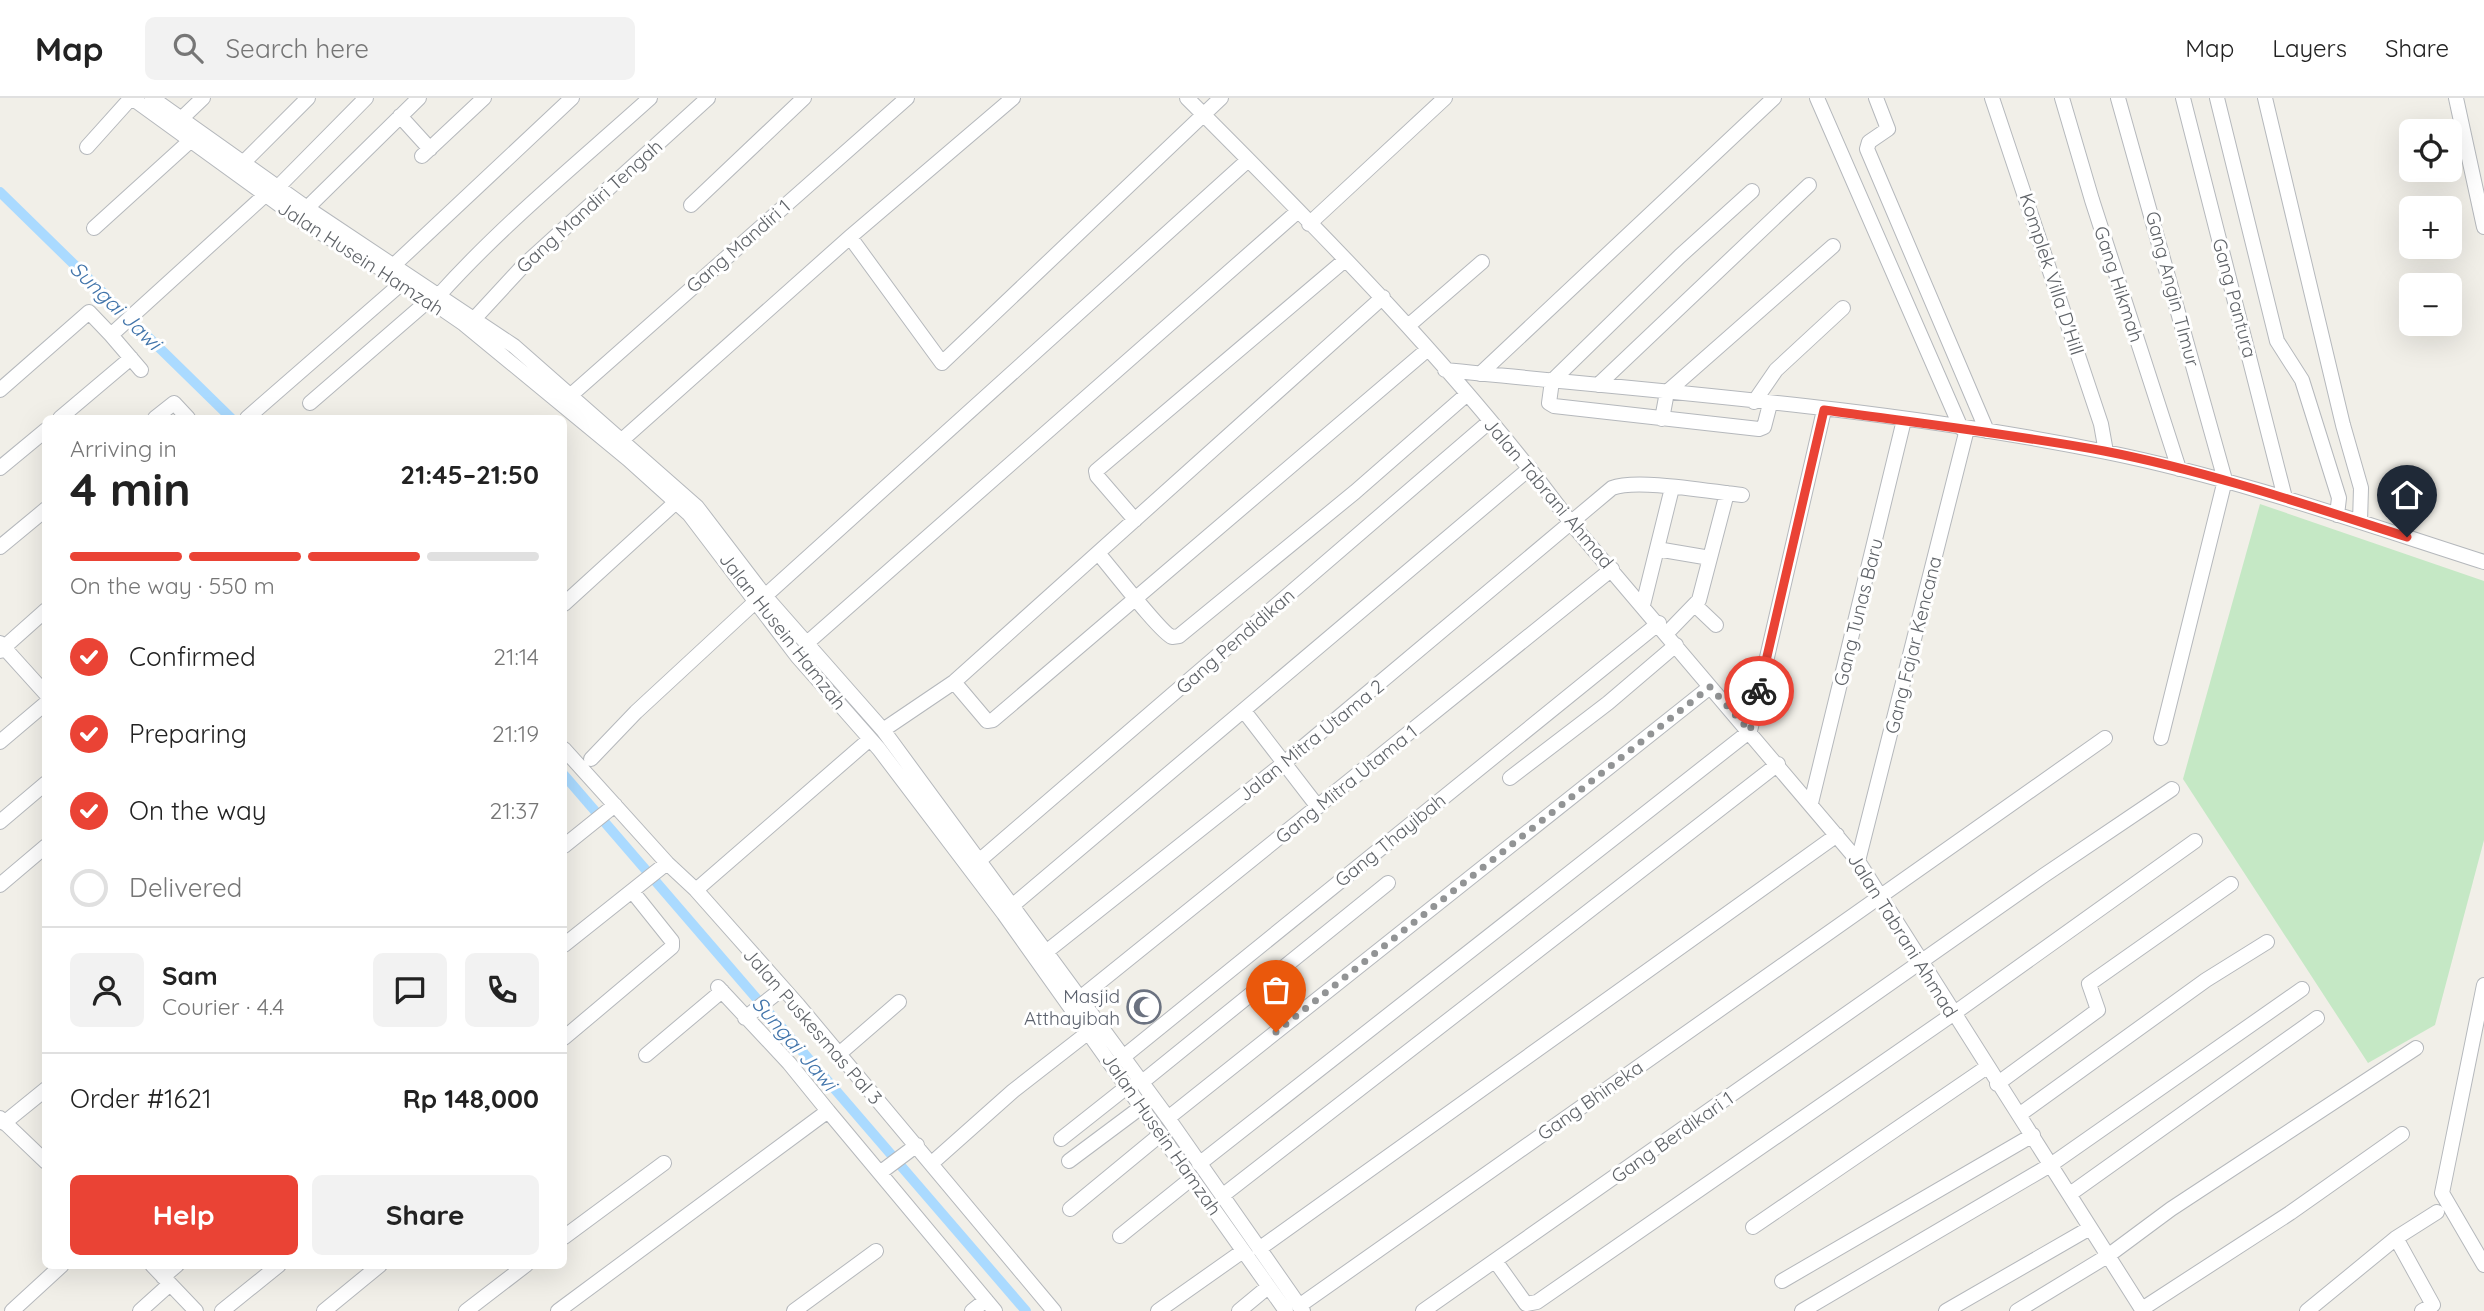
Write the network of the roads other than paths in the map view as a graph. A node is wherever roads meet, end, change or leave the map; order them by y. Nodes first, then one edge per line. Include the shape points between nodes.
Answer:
1 (132, 98) edge
2 (152, 98) edge
3 (203, 98) edge
4 (308, 98) edge
5 (366, 98) edge
6 (419, 98) edge
7 (484, 98) edge
8 (572, 98) edge
9 (650, 98) edge
10 (708, 98) edge
11 (907, 98) edge
12 (1013, 98) edge
13 (1187, 98) edge
14 (1221, 98) edge
15 (1446, 98) edge
16 (1774, 98) edge
17 (1816, 98) edge
18 (1876, 98) edge
19 (1992, 98) edge
20 (2062, 98) edge
21 (2118, 98) edge
22 (2183, 98) edge
23 (2217, 98) edge
24 (2265, 98) edge
25 (2456, 98) edge
26 (798, 103) edge
27 (1204, 115) junction
28 (400, 116) junction
29 (180, 120) junction
30 (190, 141) junction
31 (87, 147) dead end
32 (1248, 162) junction
33 (243, 163) junction
34 (1809, 184) dead end
35 (278, 187) junction
36 (1752, 191) dead end
37 (265, 195) junction
38 (691, 205) dead end
39 (1297, 212) junction
40 (312, 217) junction
41 (1309, 224) junction
42 (2484, 227) edge
43 (94, 228) dead end
44 (850, 236) junction
45 (1833, 246) dead end
46 (1345, 260) junction
47 (1482, 262) dead end
48 (394, 265) junction
49 (403, 282) junction
50 (434, 297) junction
51 (1383, 297) junction
52 (1843, 309) dead end
53 (475, 318) junction
54 (1408, 326) junction
55 (115, 331) junction
56 (1428, 349) junction
57 (131, 358) junction
58 (142, 370) dead end
59 (1445, 370) junction
60 (1480, 374) junction
61 (1552, 381) junction
62 (1598, 385) junction
63 (1618, 387) junction
64 (0, 390) edge
65 (1667, 392) junction
66 (571, 395) junction
67 (1466, 395) junction
68 (1754, 402) junction
69 (310, 403) dead end
70 (1770, 404) junction
71 (1824, 410) junction
72 (1613, 413) junction
73 (64, 415) edge
74 (159, 415) edge
75 (185, 415) edge
76 (250, 415) edge
77 (565, 415) edge
78 (567, 417) edge
79 (1662, 418) junction
80 (1904, 421) junction
81 (1489, 422) junction
82 (1964, 429) junction
83 (603, 431) junction
84 (1987, 431) junction
85 (42, 433) edge
86 (622, 440) junction
87 (2106, 452) junction
88 (0, 468) edge
89 (1530, 468) junction
90 (2179, 469) junction
91 (2225, 480) junction
92 (1672, 488) junction
93 (1727, 493) junction
94 (1742, 495) dead end
95 (2285, 498) junction
96 (676, 502) junction
97 (42, 512) edge
98 (2337, 515) junction
99 (1135, 520) junction
100 (2360, 522) junction
101 (1571, 523) junction
102 (0, 547) edge
103 (1657, 549) junction
104 (1098, 553) junction
105 (1710, 558) junction
106 (2484, 562) edge
107 (1612, 569) junction
108 (1137, 597) junction
109 (760, 599) junction
110 (567, 601) edge
111 (1643, 605) junction
112 (1696, 606) junction
113 (42, 613) edge
114 (1716, 625) dead end
115 (1667, 634) junction
116 (807, 643) junction
117 (1, 647) edge
118 (954, 682) junction
119 (1710, 687) junction
120 (42, 690) edge
121 (42, 706) edge
122 (1244, 711) junction
123 (883, 730) junction
124 (1750, 731) junction
125 (2105, 738) dead end
126 (2161, 738) dead end
127 (870, 739) junction
128 (0, 742) edge
129 (567, 753) edge
130 (591, 760) dead end
131 (1284, 763) junction
132 (1778, 764) junction
133 (1510, 778) dead end
134 (42, 786) edge
135 (2172, 789) dead end
136 (1811, 803) junction
137 (1318, 807) junction
138 (611, 808) junction
139 (0, 822) edge
140 (1837, 835) junction
141 (2195, 841) dead end
142 (568, 843) edge
143 (42, 849) edge
144 (980, 860) junction
145 (1858, 861) junction
146 (664, 866) junction
147 (1388, 883) dead end
148 (2231, 884) dead end
149 (0, 885) edge
150 (635, 889) junction
151 (696, 890) junction
152 (993, 890) junction
153 (1880, 894) junction
154 (1012, 906) junction
155 (2267, 942) dead end
156 (567, 943) edge
157 (1046, 952) junction
158 (1922, 962) junction
159 (2484, 985) edge
160 (782, 989) junction
161 (2302, 989) dead end
162 (1080, 998) junction
163 (899, 1002) dead end
164 (1953, 1014) junction
165 (749, 1016) junction
166 (2317, 1018) dead end
167 (1090, 1031) junction
168 (567, 1035) edge
169 (2416, 1048) dead end
170 (839, 1054) junction
171 (646, 1055) dead end
172 (1122, 1058) junction
173 (1987, 1067) junction
174 (1997, 1084) junction
175 (1134, 1085) junction
176 (42, 1092) edge
177 (1147, 1103) junction
178 (828, 1111) junction
179 (2019, 1115) junction
180 (1168, 1118) junction
181 (2, 1121) edge
182 (1161, 1134) junction
183 (2402, 1134) dead end
184 (2033, 1135) junction
185 (1061, 1139) dead end
186 (913, 1148) junction
187 (42, 1158) edge
188 (1069, 1161) dead end
189 (664, 1163) dead end
190 (932, 1163) junction
191 (2052, 1164) junction
192 (884, 1170) junction
193 (1196, 1171) junction
194 (2070, 1194) junction
195 (1222, 1196) junction
196 (1070, 1209) dead end
197 (2437, 1212) dead end
198 (1753, 1227) dead end
199 (2090, 1228) junction
200 (567, 1235) edge
201 (1121, 1236) dead end
202 (2396, 1238) junction
203 (1259, 1249) junction
204 (876, 1251) dead end
205 (1243, 1251) junction
206 (2109, 1255) junction
207 (1496, 1262) junction
208 (2484, 1265) edge
209 (58, 1269) edge
210 (156, 1269) edge
211 (174, 1269) edge
212 (274, 1269) edge
213 (375, 1269) edge
214 (521, 1269) edge
215 (167, 1281) junction
216 (1782, 1281) dead end
217 (1268, 1287) junction
218 (990, 1306) edge
219 (1296, 1309) edge
220 (2142, 1310) edge
221 (12, 1311) edge
222 (139, 1311) edge
223 (196, 1311) edge
224 (222, 1311) edge
225 (324, 1311) edge
226 (466, 1311) edge
227 (558, 1311) edge
228 (794, 1311) edge
229 (972, 1311) edge
230 (1054, 1311) edge
231 (1158, 1311) edge
232 (1239, 1311) edge
233 (1423, 1311) edge
234 (1802, 1311) edge
235 (1946, 1311) edge
236 (2017, 1311) edge
237 (2307, 1311) edge
238 (2422, 1311) edge

1 - 30 street, Jalan Husein Hamzah
1 - 31 street
2 - 29 street, Jalan Husein Hamzah
3 - 29 street
4 - 33 street
5 - 35 street
6 - 28 street
7 - 28 street via 426,153
8 - 48 street
9 - 50 street via 540,194
10 - 53 street, Gang Mandiri Tengah via 523,265
11 - 66 street, Gang Mandiri 1
12 - 44 street
13 - 27 street, Jalan Tabrani Ahmad
14 - 27 street
15 - 41 street
16 - 60 street
17 - 82 street
18 - 84 street via 1888,129 1867,144 1867,149
19 - 87 street, Komplek Villa D'Hill via 2101,424
20 - 90 street, Gang Hikmah
21 - 91 street, Gang Angin TImur
22 - 95 street, Gang Pantura
23 - 98 street via 2277,341 2302,380 2339,498
24 - 100 street via 2360,482
25 - 42 street
26 - 38 street
27 - 32 street, Jalan Tabrani Ahmad
27 - 44 street via 942,363
28 - 40 street
29 - 33 street, Jalan Husein Hamzah
30 - 37 street, Jalan Husein Hamzah
30 - 43 street
32 - 39 street, Jalan Tabrani Ahmad
32 - 109 street
33 - 35 street, Jalan Husein Hamzah
34 - 62 street
35 - 40 street, Jalan Husein Hamzah
36 - 61 street
37 - 40 street, Jalan Husein Hamzah
37 - 55 street
39 - 41 street, Jalan Tabrani Ahmad
39 - 116 street
40 - 48 street, Jalan Husein Hamzah
40 - 49 street, Jalan Husein Hamzah
41 - 46 street, Jalan Tabrani Ahmad
44 - 86 street
45 - 65 street
46 - 51 street, Jalan Tabrani Ahmad
46 - 99 street via 1095,472
47 - 54 street
48 - 50 street, Jalan Husein Hamzah
49 - 50 street, Jalan Husein Hamzah
49 - 76 street
50 - 53 street, Jalan Husein Hamzah
50 - 69 street
50 - 77 street, Jalan Husein Hamzah
51 - 54 street, Jalan Tabrani Ahmad
51 - 99 street
52 - 68 street via 1776,370
53 - 66 street, Jalan Husein Hamzah
54 - 56 street, Jalan Tabrani Ahmad
55 - 57 street
55 - 64 street via 89,312
56 - 59 street, Jalan Tabrani Ahmad
56 - 108 street
57 - 58 street
57 - 73 street
59 - 60 street
59 - 67 street, Jalan Tabrani Ahmad
60 - 61 street
61 - 62 street
61 - 72 street via 1551,406
62 - 63 street
63 - 65 street
63 - 72 street
65 - 68 street
65 - 79 street
66 - 83 street, Jalan Husein Hamzah
67 - 81 street, Jalan Tabrani Ahmad
67 - 108 street via 1187,631 1172,637 1165,634
68 - 70 street
70 - 71 street
70 - 79 street via 1760,429
71 - 80 street
71 - 124 street
72 - 79 street
74 - 75 street via 174,403
78 - 83 street, Jalan Husein Hamzah
80 - 82 street
80 - 136 street, Gang Tunas Baru
81 - 89 street, Jalan Tabrani Ahmad
81 - 144 street, Gang Pendidikan
82 - 84 street
82 - 145 street, Gang Fajar Kencana
83 - 86 street, Jalan Husein Hamzah
83 - 96 street, Jalan Husein Hamzah
84 - 87 street
85 - 88 street
86 - 109 street, Jalan Husein Hamzah via 696,507
87 - 90 street
89 - 101 street, Jalan Tabrani Ahmad
89 - 122 street
90 - 91 street
91 - 95 street
91 - 126 street
92 - 93 street, Jalan Mitra Utama 2
92 - 101 street, Jalan Mitra Utama 2 via 1614,486
92 - 103 street
93 - 94 street, Jalan Mitra Utama 2
93 - 105 street
95 - 98 street
96 - 109 street, Jalan Husein Hamzah
96 - 110 street
97 - 102 street
98 - 100 street
99 - 104 street
100 - 106 street
101 - 107 street, Jalan Tabrani Ahmad
101 - 131 street, Jalan Mitra Utama 2
103 - 105 street
103 - 111 street
104 - 108 street
104 - 118 street
105 - 112 street
107 - 111 street, Jalan Tabrani Ahmad
107 - 137 street, Gang Mitra Utama 1
108 - 118 street via 993,720 987,721
109 - 116 street, Jalan Husein Hamzah
109 - 127 street, Jalan Husein Hamzah
109 - 130 street via 636,712
111 - 115 street, Jalan Tabrani Ahmad
112 - 114 street
112 - 115 street
113 - 117 street
115 - 119 street, Jalan Tabrani Ahmad
115 - 133 street via 1608,703
115 - 172 street, Gang Thayibah
116 - 123 street, Jalan Husein Hamzah
117 - 120 street
118 - 123 street
119 - 124 street, Jalan Tabrani Ahmad
119 - 180 street
121 - 128 street
122 - 131 street
122 - 154 street
123 - 144 street, Jalan Husein Hamzah
124 - 132 street, Jalan Tabrani Ahmad
124 - 193 street
125 - 153 street, Gang Bhineka
127 - 151 street
127 - 152 street, Jalan Husein Hamzah
129 - 138 street, Jalan Puskesmas Pal 3
131 - 137 street
131 - 157 street, Jalan Mitra Utama 2
132 - 136 street, Jalan Tabrani Ahmad
132 - 195 street
134 - 139 street
135 - 158 street, Gang Berdikari 1
136 - 140 street, Jalan Tabrani Ahmad
137 - 162 street, Gang Mitra Utama 1
138 - 142 street
138 - 146 street, Jalan Puskesmas Pal 3
140 - 145 street, Jalan Tabrani Ahmad
140 - 203 street
141 - 164 street
143 - 149 street
144 - 152 street, Jalan Husein Hamzah
145 - 153 street, Jalan Tabrani Ahmad
146 - 150 street
146 - 151 street, Jalan Puskesmas Pal 3
147 - 175 street
148 - 174 street via 2089,984 2098,1010
150 - 156 street
150 - 168 street via 672,947
151 - 160 street, Jalan Puskesmas Pal 3
152 - 154 street, Jalan Husein Hamzah
152 - 167 street, Jalan Husein Hamzah
153 - 158 street, Jalan Tabrani Ahmad
153 - 219 street, Gang Bhineka
154 - 157 street, Jalan Husein Hamzah
155 - 179 street via 2206,980
157 - 162 street, Jalan Husein Hamzah
158 - 164 street, Jalan Tabrani Ahmad
158 - 207 street, Gang Berdikari 1
159 - 208 street via 2442,1193
160 - 165 street
160 - 170 street, Jalan Puskesmas Pal 3
161 - 191 street
162 - 172 street, Jalan Husein Hamzah
163 - 170 street
164 - 173 street, Jalan Tabrani Ahmad
164 - 207 street via 1531,1305
165 - 171 street via 720,989
165 - 178 street
166 - 194 street
167 - 175 street, Jalan Husein Hamzah
167 - 190 street
169 - 206 street
170 - 186 street, Jalan Puskesmas Pal 3
172 - 175 street, Jalan Husein Hamzah
173 - 174 street, Jalan Tabrani Ahmad
173 - 198 street
174 - 179 street, Jalan Tabrani Ahmad
175 - 177 street, Jalan Husein Hamzah
175 - 185 street
176 - 181 street
177 - 180 street, Jalan Husein Hamzah
177 - 182 street, Jalan Husein Hamzah
177 - 188 street
178 - 192 street
178 - 227 street
179 - 184 street, Jalan Tabrani Ahmad
180 - 193 street, Jalan Husein Hamzah
181 - 187 street
182 - 193 street, Jalan Husein Hamzah
182 - 196 street
183 - 220 street
184 - 191 street, Jalan Tabrani Ahmad
184 - 216 street
186 - 190 street, Jalan Puskesmas Pal 3
186 - 192 street
189 - 200 street
190 - 230 street, Jalan Puskesmas Pal 3
191 - 194 street, Jalan Tabrani Ahmad
191 - 234 street
192 - 218 street
193 - 195 street, Jalan Husein Hamzah
193 - 201 street
193 - 205 street, Jalan Husein Hamzah
194 - 199 street, Jalan Tabrani Ahmad
195 - 203 street, Jalan Husein Hamzah
197 - 202 street
199 - 206 street, Jalan Tabrani Ahmad
199 - 235 street
202 - 237 street
202 - 238 street via 2433,1305
203 - 219 street, Jalan Husein Hamzah
204 - 228 street
205 - 217 street, Jalan Husein Hamzah
205 - 231 street
206 - 220 street, Jalan Tabrani Ahmad
206 - 236 street
207 - 233 street, Gang Berdikari 1
209 - 221 street
210 - 215 street
211 - 215 street
212 - 224 street
213 - 225 street
214 - 226 street
215 - 222 street
215 - 223 street
217 - 219 street, Jalan Husein Hamzah
217 - 232 street
218 - 229 street

